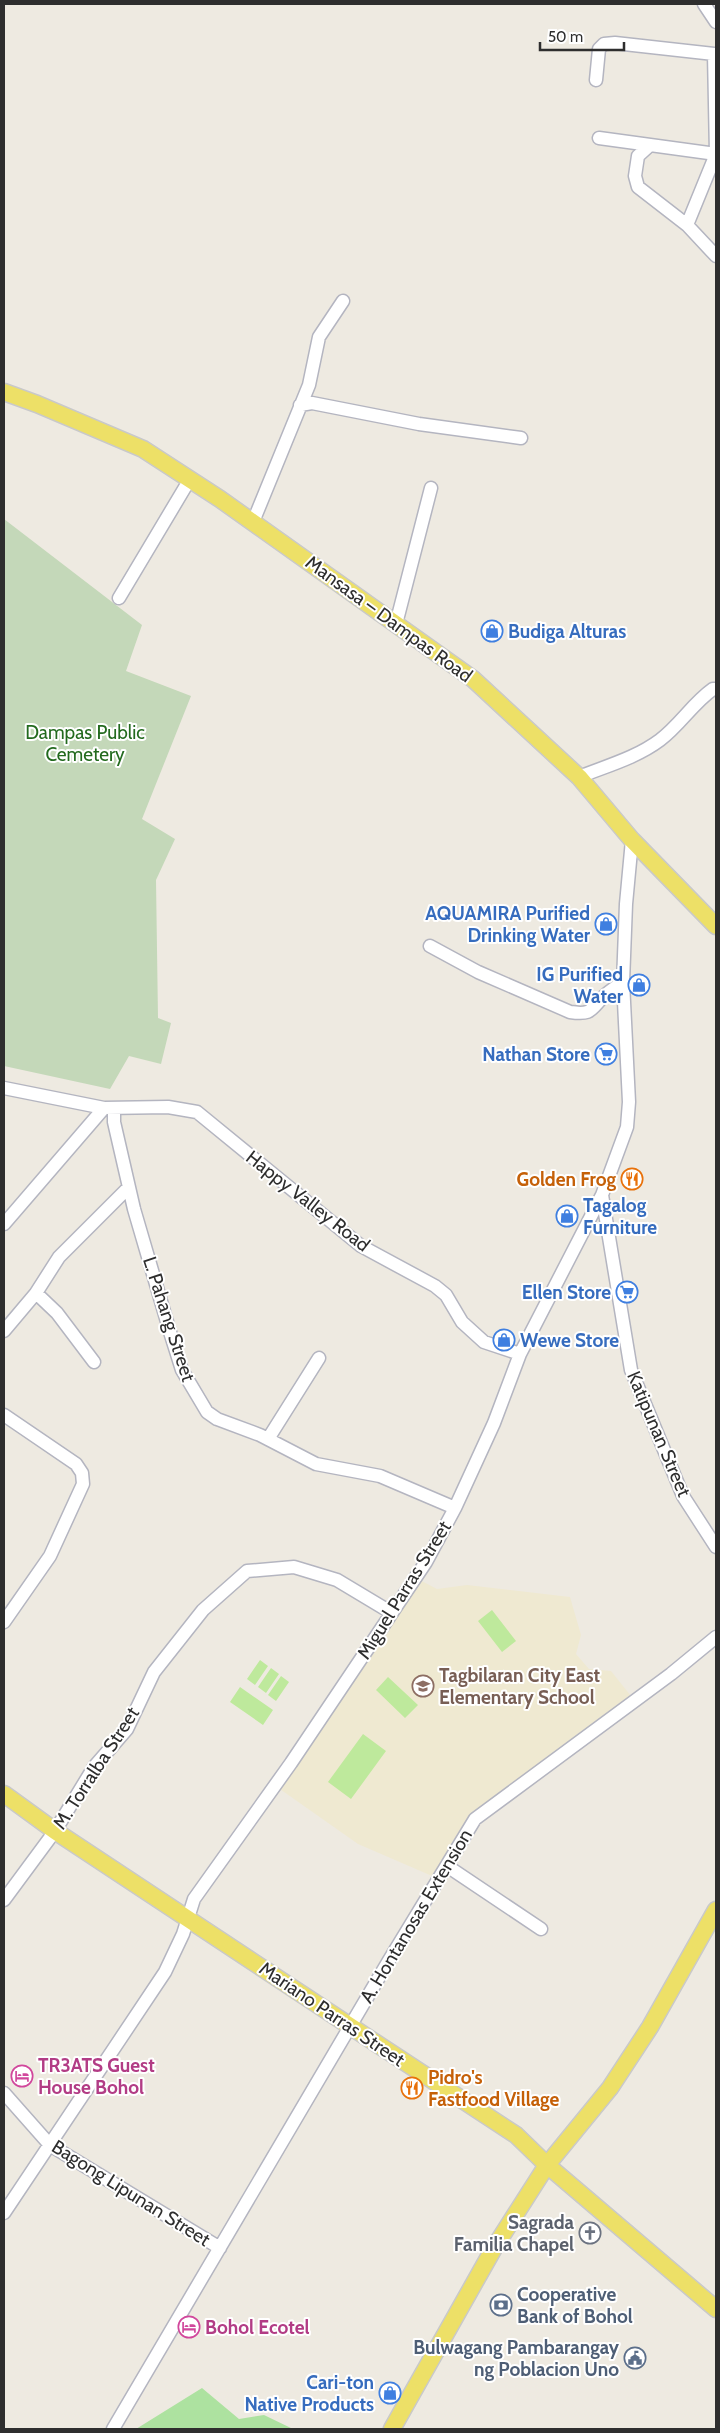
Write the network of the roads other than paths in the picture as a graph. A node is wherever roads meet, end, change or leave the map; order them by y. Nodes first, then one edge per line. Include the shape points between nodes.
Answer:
1 (704, 4) edge
2 (716, 22) edge
3 (715, 54) edge
4 (596, 80) dead end
5 (599, 138) dead end
6 (649, 146) junction
7 (716, 154) edge
8 (687, 225) junction
9 (716, 256) edge
10 (344, 301) dead end
11 (4, 392) edge
12 (300, 406) junction
13 (520, 438) dead end
14 (190, 480) junction
15 (431, 488) dead end
16 (253, 522) junction
17 (119, 598) dead end
18 (396, 624) junction
19 (716, 689) edge
20 (579, 777) junction
21 (632, 840) junction
22 (716, 926) edge
23 (430, 946) dead end
24 (623, 982) junction
25 (4, 1088) edge
26 (109, 1108) junction
27 (129, 1187) junction
28 (602, 1195) junction
29 (4, 1224) edge
30 (36, 1293) junction
31 (4, 1331) edge
32 (520, 1354) junction
33 (319, 1358) dead end
34 (94, 1362) dead end
35 (4, 1415) edge
36 (268, 1439) junction
37 (455, 1508) junction
38 (716, 1547) edge
39 (392, 1613) junction
40 (4, 1622) edge
41 (716, 1637) edge
42 (4, 1794) edge
43 (56, 1831) junction
44 (447, 1866) junction
45 (4, 1900) edge
46 (716, 1910) edge
47 (188, 1918) junction
48 (541, 1929) dead end
49 (350, 2026) junction
50 (4, 2092) edge
51 (50, 2145) junction
52 (548, 2165) junction
53 (4, 2213) edge
54 (220, 2248) junction
55 (716, 2309) edge
56 (113, 2429) edge
57 (392, 2429) edge

1 - 2 street
3 - 4 street via 604,44 599,49
3 - 7 street
5 - 6 street
6 - 7 street
6 - 8 street via 638,156 635,176 638,187
7 - 8 street
8 - 9 street
10 - 12 street via 319,337
11 - 14 main road, Mansasa – Dampas Road via 142,448
12 - 13 street via 312,403 419,424
12 - 16 street
14 - 16 main road, Mansasa – Dampas Road
14 - 17 street
15 - 18 street
16 - 18 main road, Mansasa – Dampas Road
18 - 20 main road, Mansasa – Dampas Road via 473,679
19 - 20 street via 704,695 662,739 642,753
20 - 21 main road, Mansasa – Dampas Road
21 - 22 main road, Mansasa – Dampas Road
21 - 24 street, Miguel Parras Street
23 - 24 street via 478,972 570,1012 583,1014 594,1010 604,996
24 - 28 street, Miguel Parras Street via 629,1102 627,1127
25 - 26 street, Happy Valley Road
26 - 27 street, L. Pahang Street
26 - 29 street
26 - 32 street, Happy Valley Road via 168,1107 197,1112 361,1246 435,1286 446,1295 462,1322 484,1342
27 - 30 street via 59,1257
27 - 36 street, L. Pahang Street via 170,1332 191,1388 207,1412 217,1419
28 - 32 street, Miguel Parras Street
28 - 38 street, Katipunan Street via 631,1370 683,1496
30 - 31 street
30 - 34 street via 57,1313
32 - 37 street, Miguel Parras Street via 494,1423
33 - 36 street
35 - 40 street via 76,1464 82,1473 83,1484 50,1556
36 - 37 street, L. Pahang Street via 316,1464 380,1476
37 - 39 street, Miguel Parras Street via 426,1562
39 - 43 street, M. Torralba Street via 337,1580 294,1566 246,1571 203,1610 154,1672 127,1729 94,1767
39 - 47 street, Miguel Parras Street via 194,1899
41 - 44 street, A. Hontanosas Extension via 475,1819
42 - 43 main road, Mariano Parras Street
43 - 45 street, M. Torralba Street
43 - 47 main road, Mariano Parras Street
44 - 48 street
44 - 49 street, A. Hontanosas Extension
46 - 52 main road via 645,2035 610,2088
47 - 49 main road, Mariano Parras Street
47 - 51 street, Miguel Parras Street via 165,1972
49 - 52 main road, Mariano Parras Street via 516,2135
49 - 54 street, A. Hontanosas Extension
50 - 51 street, Bagong Lipunan Street
51 - 53 street, Miguel Parras Street
51 - 54 street, Bagong Lipunan Street
52 - 55 main road, Mariano Parras Street
52 - 57 main road via 494,2248
54 - 56 street, A. Hontanosas Extension

